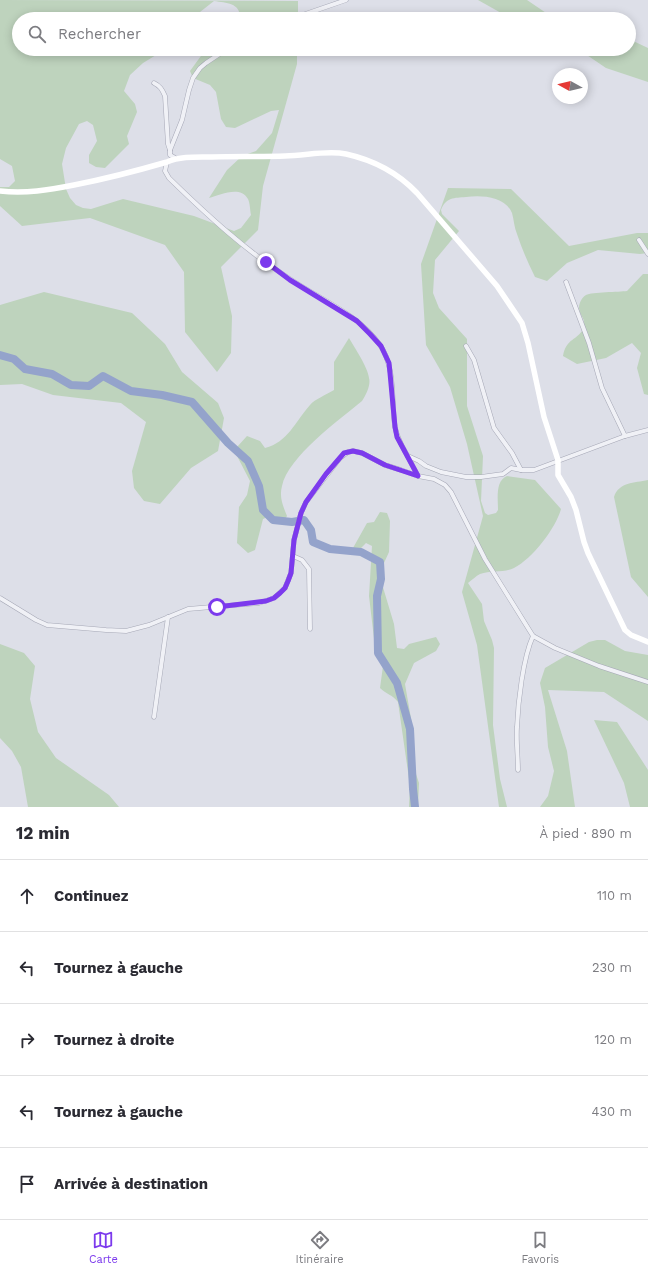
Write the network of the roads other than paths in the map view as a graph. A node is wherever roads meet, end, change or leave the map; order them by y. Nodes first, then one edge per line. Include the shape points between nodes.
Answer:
1 (346, 0) edge
2 (311, 12) edge
3 (216, 56) edge
4 (154, 83) dead end
5 (170, 150) junction
6 (175, 158) junction
7 (167, 162) junction
8 (0, 191) edge
9 (639, 240) dead end
10 (648, 254) edge
11 (566, 282) dead end
12 (466, 346) dead end
13 (648, 430) edge
14 (625, 436) junction
15 (408, 456) junction
16 (558, 460) junction
17 (521, 470) junction
18 (418, 476) junction
19 (293, 556) junction
20 (0, 598) edge
21 (168, 617) junction
22 (310, 629) dead end
23 (533, 636) junction
24 (648, 642) edge
25 (648, 682) edge
26 (154, 717) dead end
27 (518, 770) dead end

1 - 2 street
3 - 5 street via 200,68 194,78
4 - 5 street via 159,85 165,96
5 - 6 street via 170,155
6 - 7 street
6 - 16 street via 286,156 330,152 371,162 409,184 497,286 522,322 544,417
7 - 8 street via 104,179 50,189
7 - 15 street via 165,171 169,178 226,231 290,280 350,316 376,339 389,363 397,437
9 - 10 street
11 - 14 street via 589,343 602,388
12 - 17 street via 474,360 494,428
13 - 14 street
14 - 16 street
15 - 17 street via 441,472 466,477 503,474 511,468
15 - 18 street
16 - 17 street via 534,470
16 - 24 street via 558,475 571,497 588,553 618,618 631,635
18 - 19 street via 385,465 362,453 344,453 306,502 295,534
18 - 23 street via 434,479 451,492 484,559
19 - 21 street via 291,573 285,588 274,598 259,603 188,609
19 - 22 street via 302,560 309,569
20 - 21 street via 47,625 126,630 150,625
21 - 26 street
23 - 25 street via 599,666
23 - 27 street via 521,686 516,728

